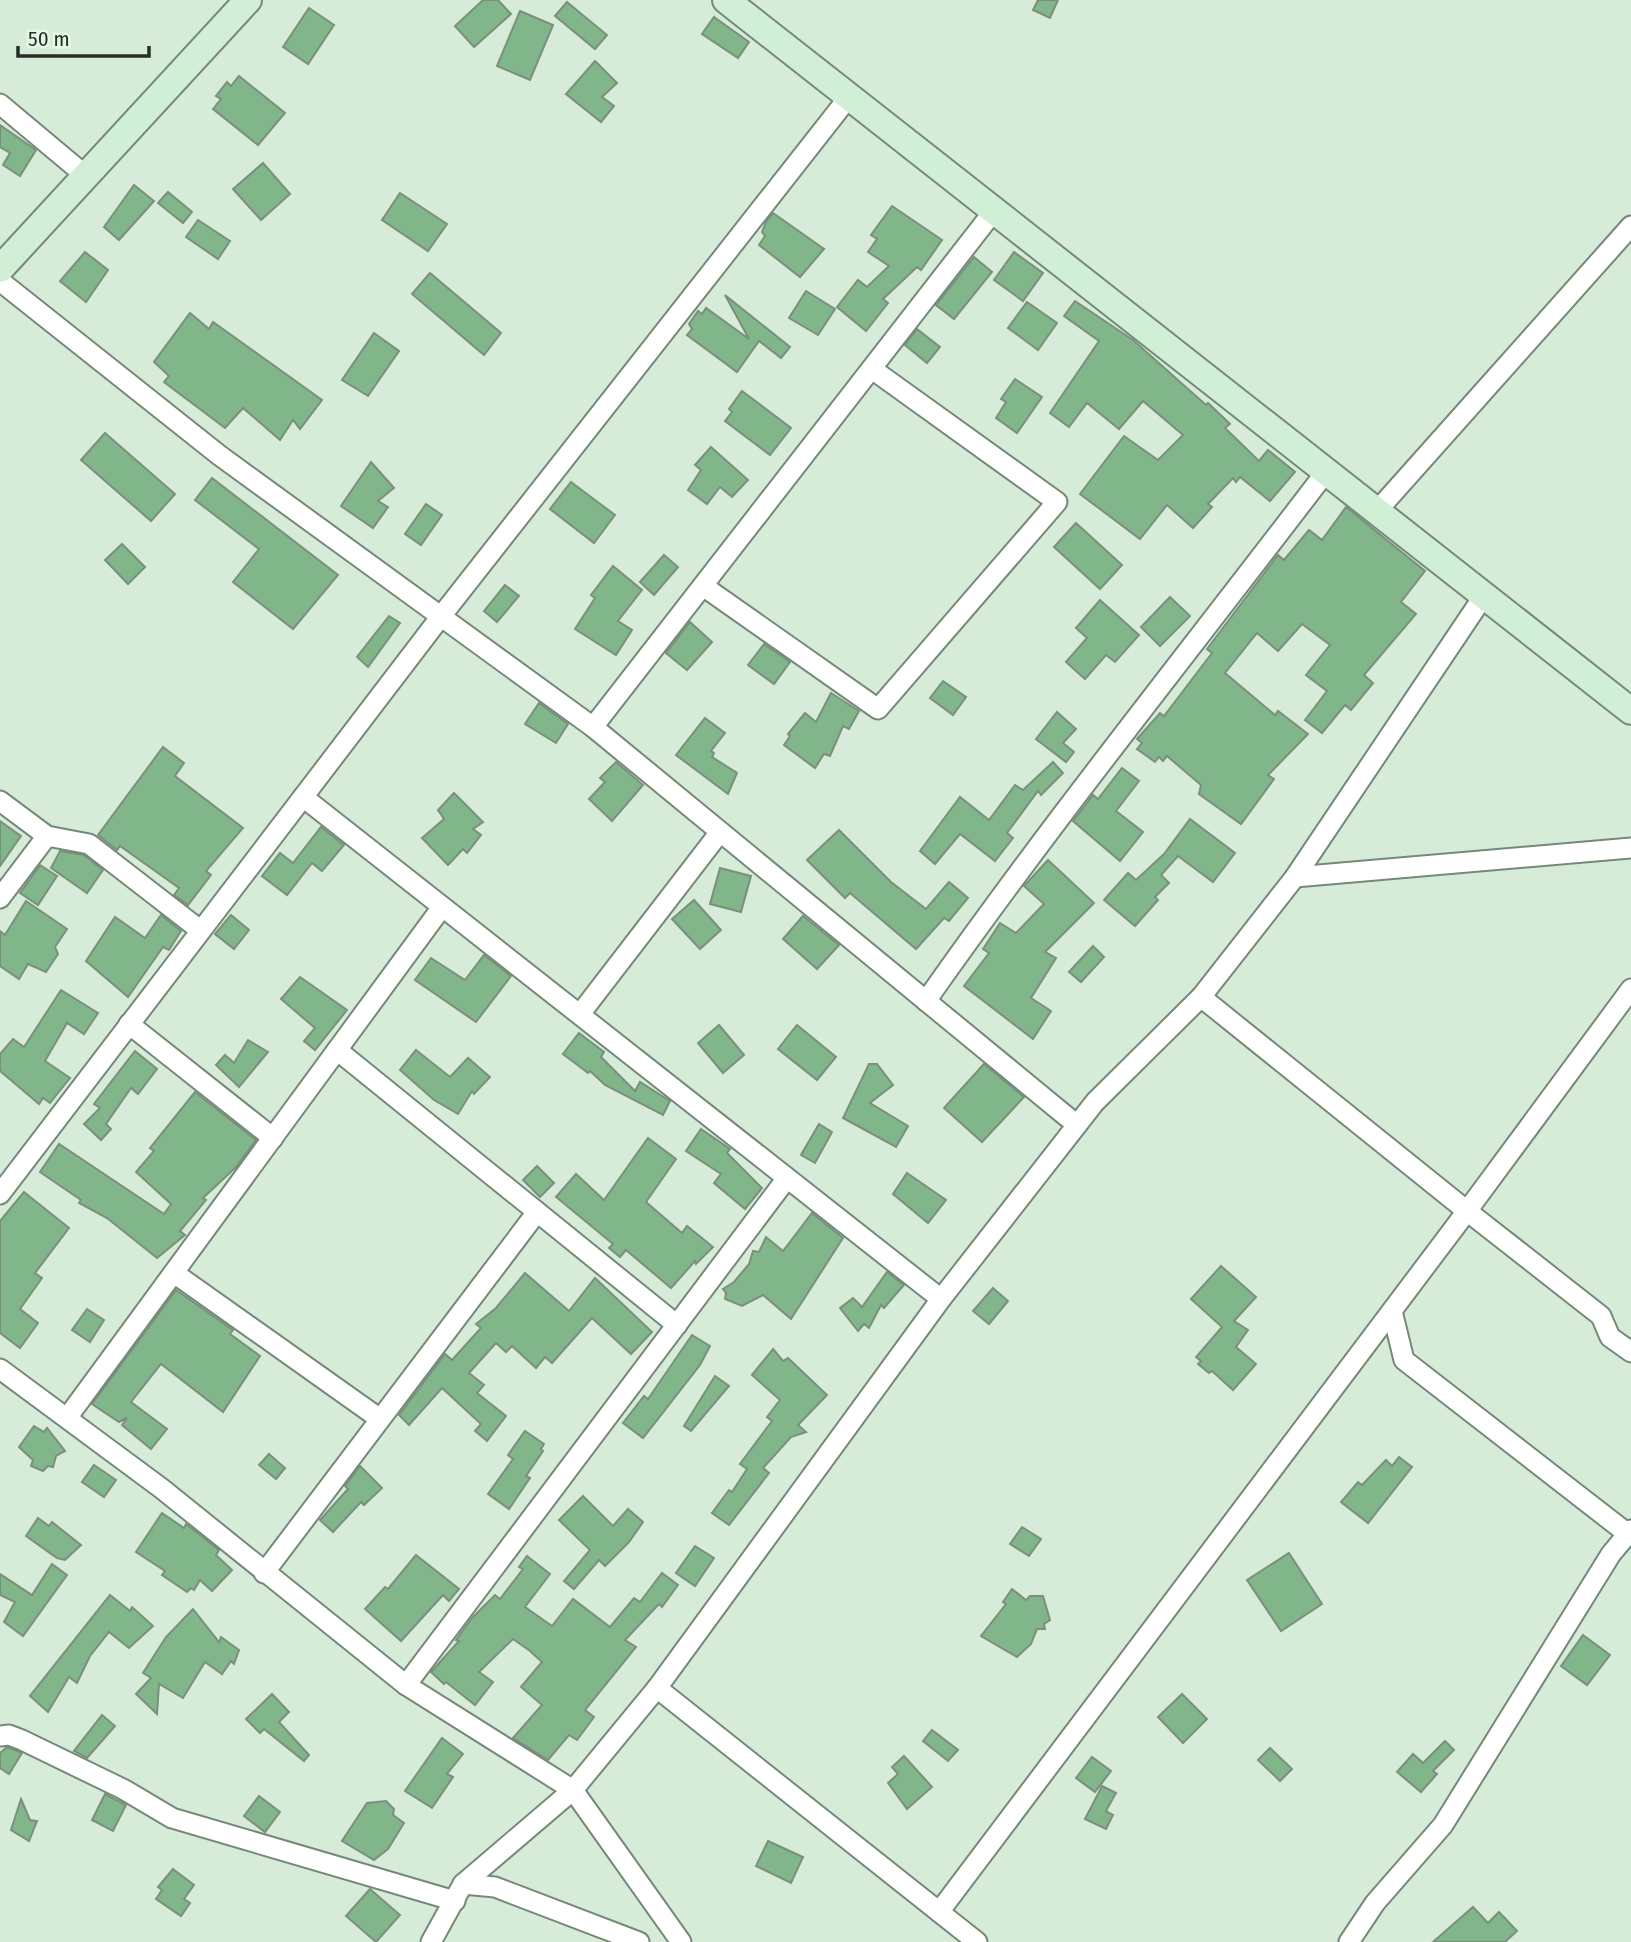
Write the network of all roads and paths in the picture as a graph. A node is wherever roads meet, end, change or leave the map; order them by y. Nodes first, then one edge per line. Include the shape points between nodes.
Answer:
1 (248, 0) edge
2 (726, 0) edge
3 (848, 98) junction
4 (0, 104) edge
5 (86, 176) junction
6 (993, 212) junction
7 (1631, 226) edge
8 (0, 269) edge
9 (0, 281) edge
10 (872, 369) junction
11 (1325, 473) junction
12 (1376, 512) junction
13 (703, 586) junction
14 (1483, 597) junction
15 (442, 615) junction
16 (1631, 711) edge
17 (593, 727) junction
18 (303, 797) junction
19 (0, 801) edge
20 (720, 832) junction
21 (47, 836) junction
22 (1631, 848) edge
23 (1295, 877) junction
24 (0, 898) edge
25 (442, 907) junction
26 (200, 930) junction
27 (1631, 989) edge
28 (1201, 997) junction
29 (926, 1001) junction
30 (580, 1014) junction
31 (129, 1024) junction
32 (337, 1050) junction
33 (1077, 1125) junction
34 (273, 1138) junction
35 (787, 1178) junction
36 (0, 1194) edge
37 (1467, 1211) junction
38 (537, 1212) junction
39 (174, 1273) junction
40 (941, 1299) junction
41 (1392, 1311) junction
42 (677, 1325) junction
43 (1631, 1352) edge
44 (0, 1369) edge
45 (67, 1418) junction
46 (380, 1419) junction
47 (1629, 1532) edge
48 (264, 1573) junction
49 (406, 1685) junction
50 (657, 1688) junction
51 (0, 1736) edge
52 (573, 1790) junction
53 (459, 1893) junction
54 (939, 1912) junction
55 (431, 1942) edge
56 (639, 1942) edge
57 (681, 1942) edge
58 (977, 1942) edge
59 (1349, 1942) edge

1 - 5 street
2 - 3 street
3 - 6 street
3 - 15 street
4 - 5 street
5 - 8 street
6 - 10 street
6 - 11 street
7 - 12 street
9 - 15 street via 219,455
10 - 13 street
10 - 13 street via 1058,502 878,709
11 - 12 street
11 - 29 street via 1016,874
12 - 14 street
13 - 17 street
14 - 16 street
14 - 23 street
15 - 17 street
15 - 18 street
17 - 20 street
18 - 25 street
18 - 26 street
19 - 21 street
20 - 29 street
20 - 30 street
21 - 24 street
21 - 26 street via 89,844
22 - 23 street
23 - 28 street
25 - 30 street
25 - 32 street
26 - 31 street
27 - 37 street
28 - 33 street
28 - 37 street
29 - 33 street
30 - 35 street
31 - 34 street
31 - 36 street
32 - 34 street
32 - 38 street
33 - 40 street
34 - 39 street
35 - 40 street
35 - 42 street
37 - 41 street
37 - 43 street via 1601,1316 1610,1337
38 - 42 street
38 - 46 street
39 - 45 street
39 - 46 street
40 - 50 street
41 - 47 street via 1404,1360
41 - 54 street
42 - 49 street
44 - 45 street
45 - 48 street
46 - 48 street
47 - 59 street via 1533,1676 1443,1825 1375,1903
48 - 49 street
49 - 52 street
50 - 52 street
50 - 54 street
51 - 53 street via 22,1740 172,1818
52 - 53 street
52 - 57 street
53 - 55 street
53 - 56 street via 495,1887
54 - 58 street

